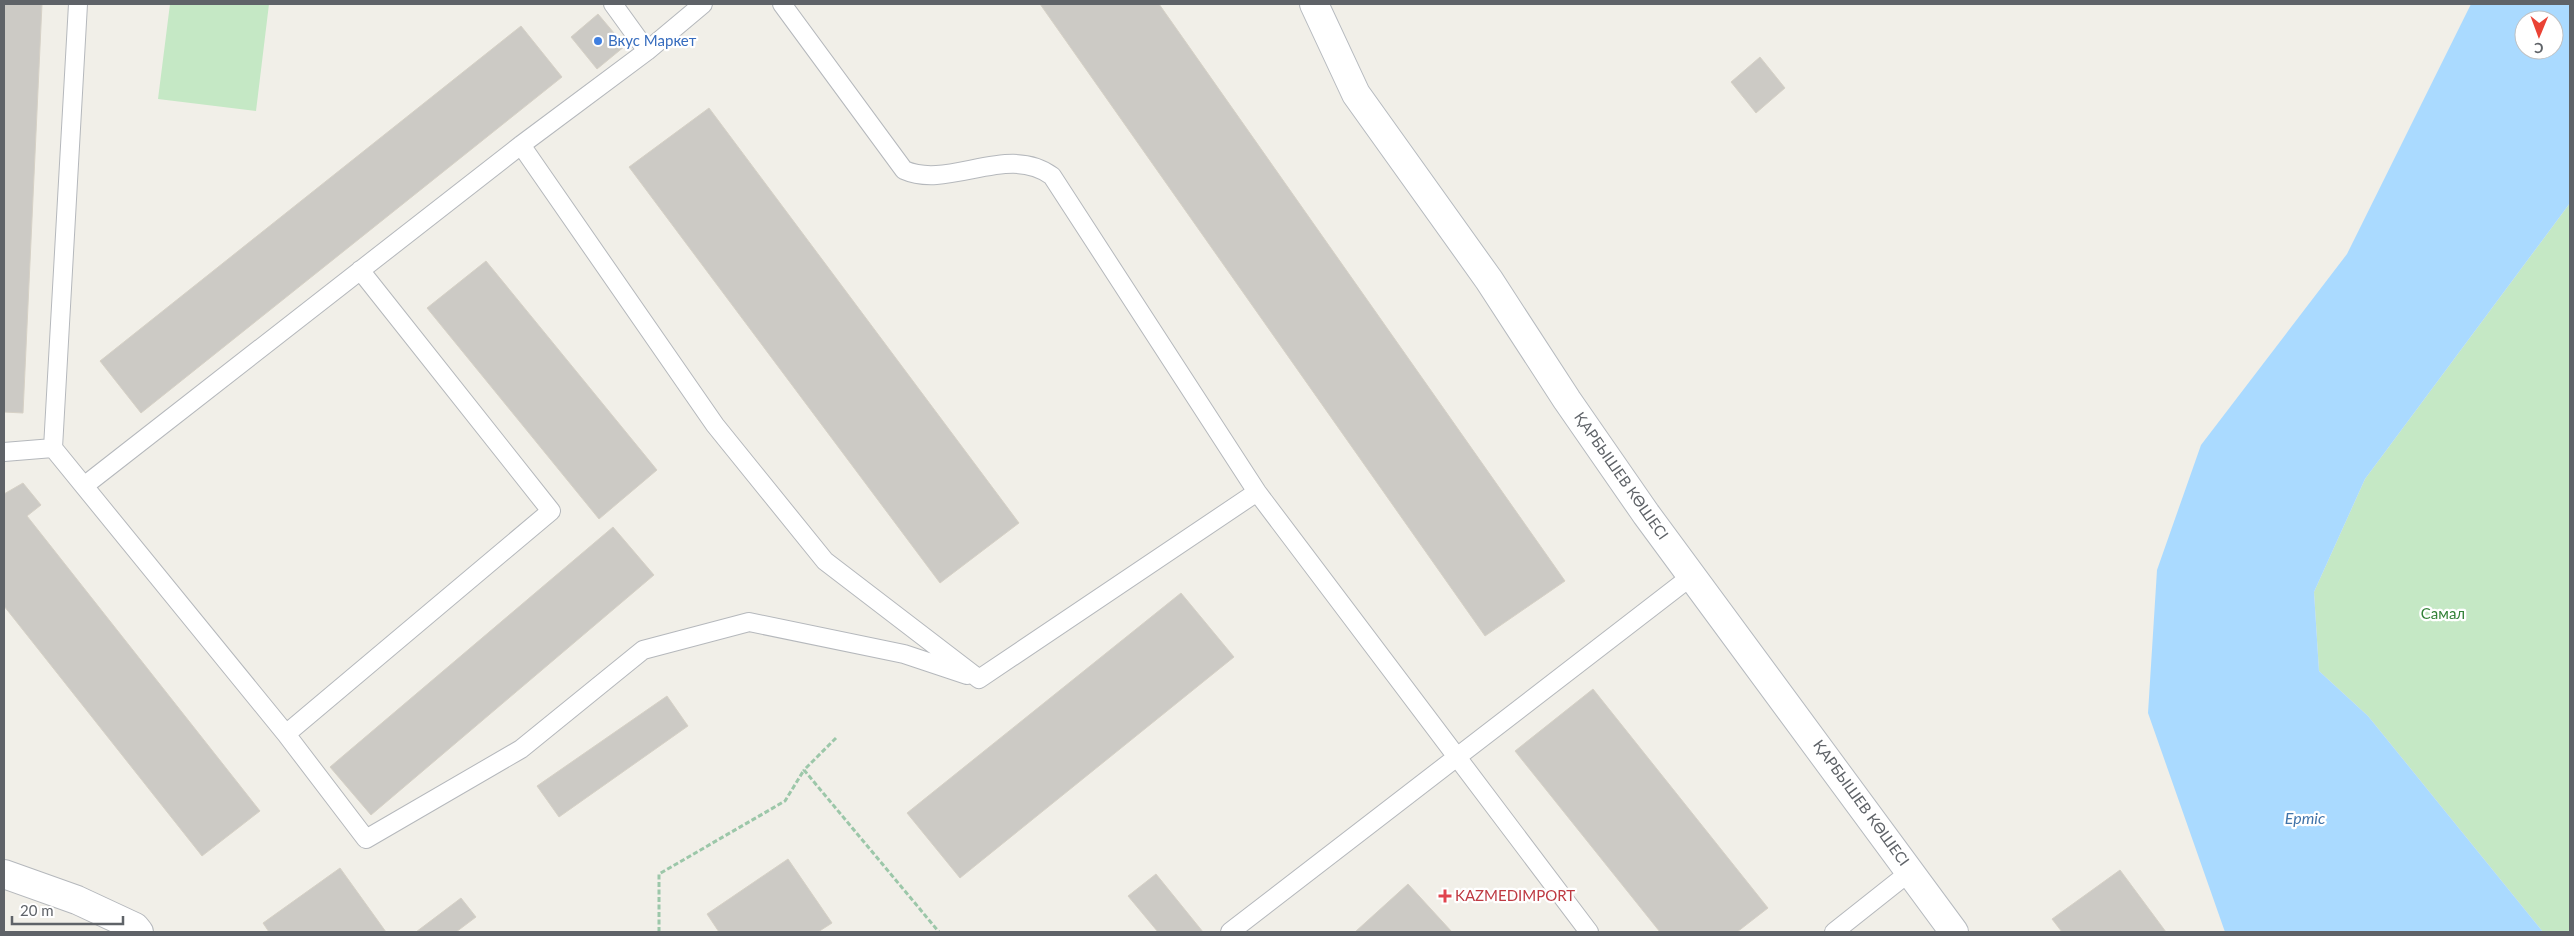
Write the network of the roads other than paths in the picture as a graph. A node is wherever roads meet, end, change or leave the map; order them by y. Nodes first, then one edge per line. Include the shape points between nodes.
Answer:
1 (78, 4) edge
2 (614, 4) edge
3 (703, 4) edge
4 (782, 4) edge
5 (1314, 4) edge
6 (647, 51) junction
7 (521, 145) junction
8 (360, 270) junction
9 (53, 448) junction
10 (4, 452) edge
11 (84, 486) junction
12 (1257, 492) junction
13 (1693, 575) junction
14 (979, 678) junction
15 (286, 734) junction
16 (1458, 757) junction
17 (1912, 871) junction
18 (4, 874) edge
19 (139, 932) edge
20 (1230, 932) edge
21 (1589, 932) edge
22 (1834, 932) edge
23 (1954, 932) edge

1 - 9 lane
2 - 6 lane
3 - 6 lane
4 - 12 lane via 904,170 917,176 1027,164 1052,176
5 - 13 main road, ҚАРБЫШЕВ КӨШЕСІ via 1356,94 1489,280 1646,514
6 - 7 lane
7 - 8 lane
7 - 14 lane via 716,425 825,561
8 - 11 lane
8 - 15 lane via 552,511
9 - 10 lane
9 - 11 lane
11 - 15 lane
12 - 14 lane
12 - 16 lane
13 - 16 lane
13 - 17 main road, ҚАРБЫШЕВ КӨШЕСІ
14 - 15 lane via 904,654 749,622 643,650 521,749 366,839
16 - 20 lane
16 - 21 lane
17 - 22 lane
17 - 23 main road, ҚАРБЫШЕВ КӨШЕСІ
18 - 19 main road via 77,900

